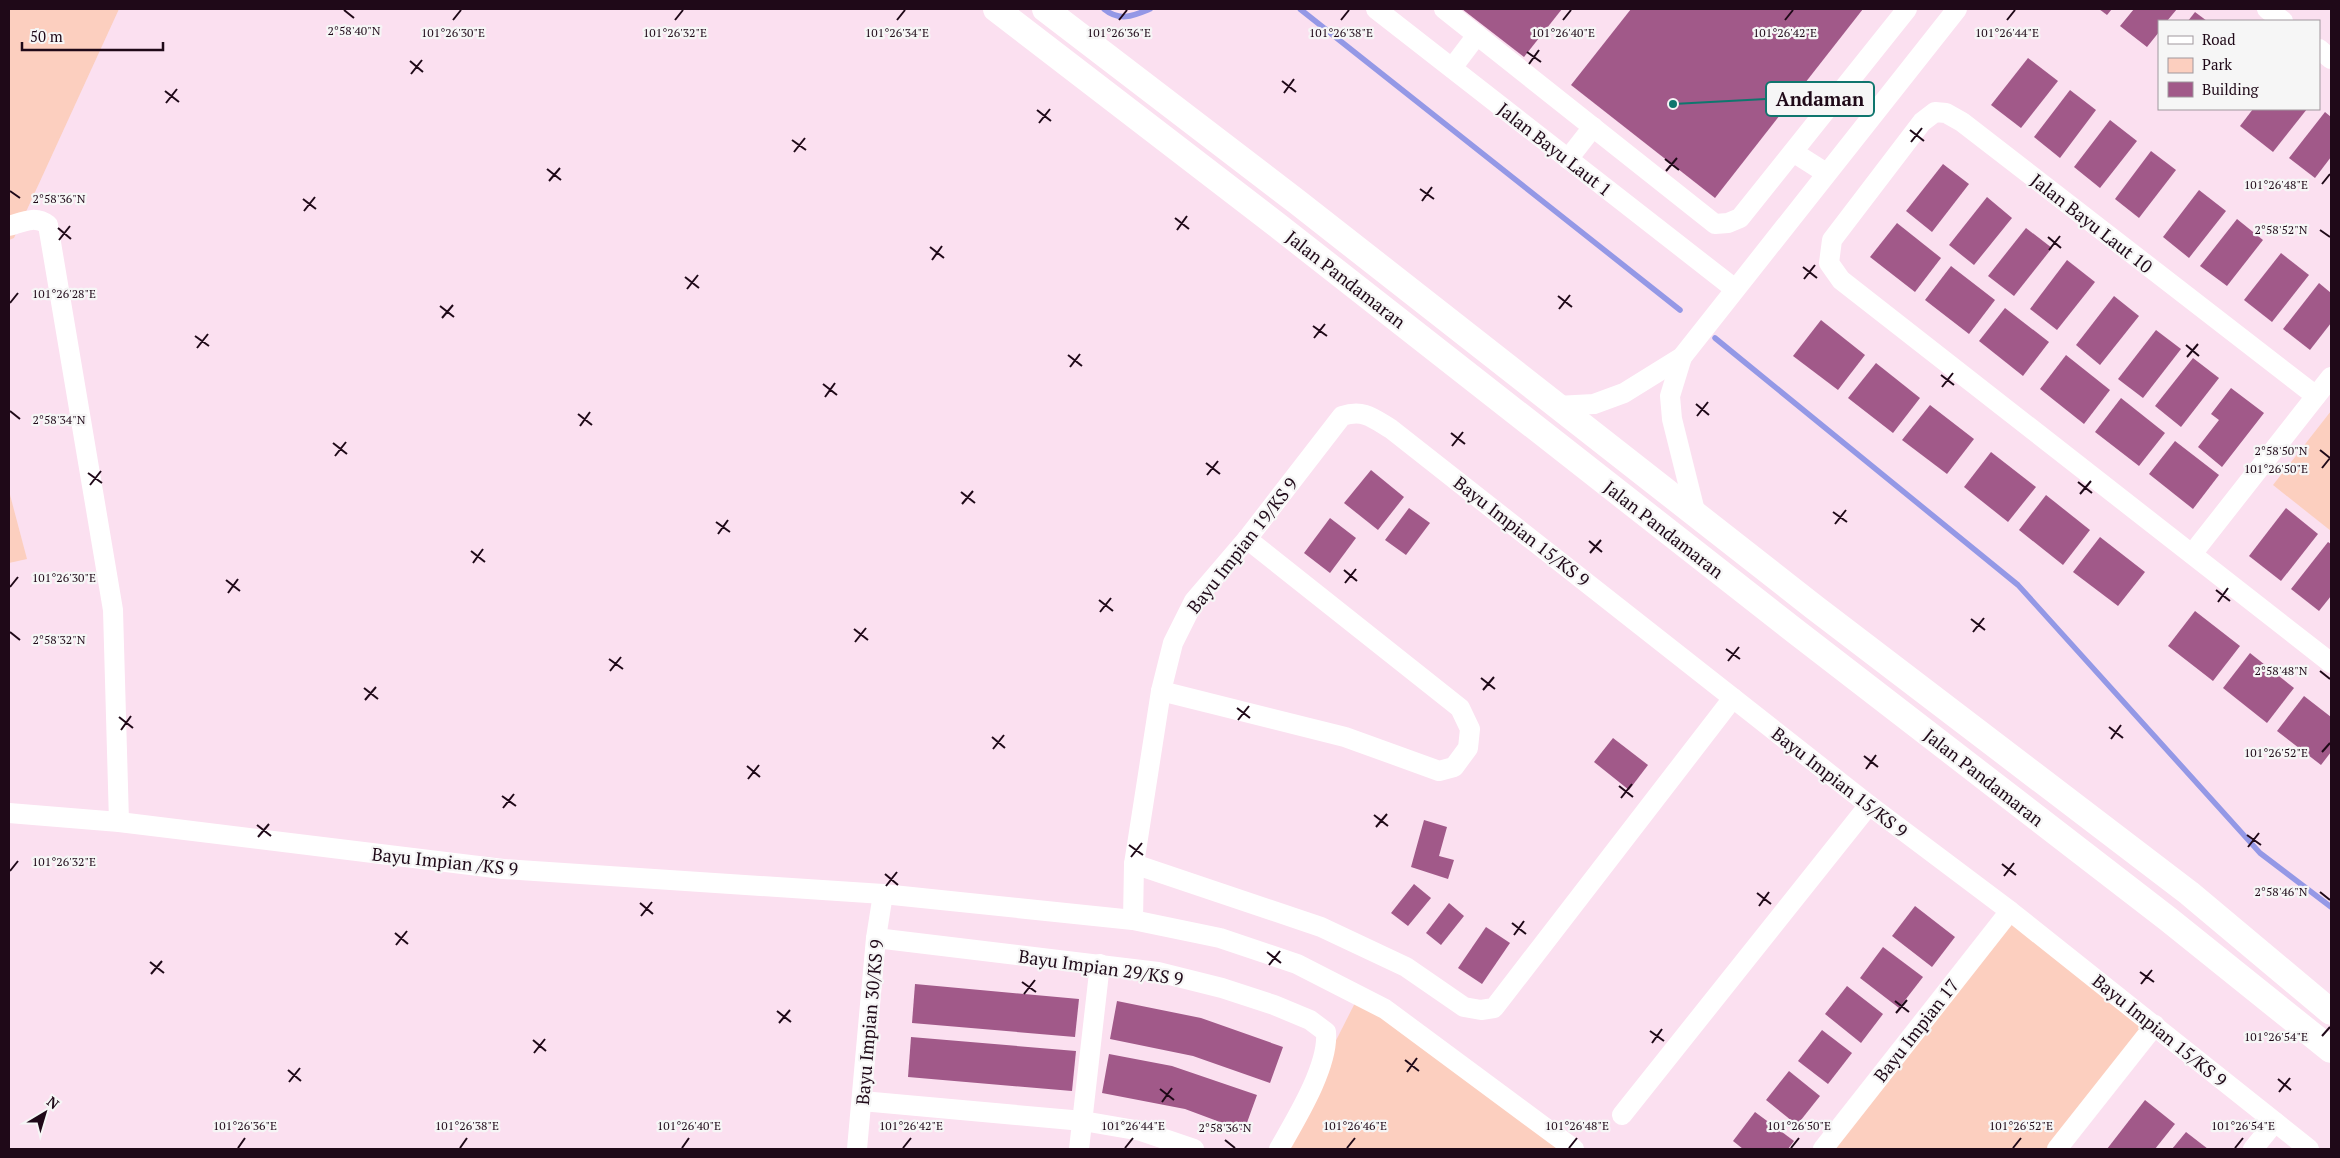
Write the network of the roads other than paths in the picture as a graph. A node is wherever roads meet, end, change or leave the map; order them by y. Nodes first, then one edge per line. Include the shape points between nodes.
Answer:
1 (996, 9) edge
2 (1045, 9) edge
3 (1376, 9) edge
4 (1444, 9) edge
5 (1907, 9) edge
6 (1957, 9) edge
7 (2267, 9) edge
8 (2282, 20) edge
9 (1477, 35) junction
10 (2320, 50) edge
11 (2331, 59) edge
12 (1452, 68) junction
13 (1593, 127) junction
14 (1793, 152) junction
15 (1568, 159) junction
16 (1826, 173) junction
17 (9, 226) edge
18 (1735, 289) junction
19 (1682, 357) junction
20 (2331, 376) edge
21 (2316, 396) junction
22 (1557, 406) junction
23 (1370, 416) joint
24 (1696, 515) junction
25 (1247, 539) junction
26 (2192, 554) junction
27 (2331, 663) edge
28 (1161, 691) junction
29 (1733, 698) junction
30 (1869, 805) junction
31 (9, 813) edge
32 (119, 822) junction
33 (1134, 864) junction
34 (884, 894) junction
35 (2010, 911) junction
36 (1133, 920) junction
37 (876, 938) junction
38 (1100, 964) junction
39 (2331, 1012) edge
40 (2155, 1025) junction
41 (2331, 1050) edge
42 (862, 1101) junction
43 (1622, 1114) dead end
44 (1083, 1121) junction
45 (2275, 1122) junction
46 (857, 1149) edge
47 (1079, 1149) edge
48 (1194, 1149) edge
49 (1279, 1149) edge
50 (1574, 1149) edge
51 (1823, 1149) edge
52 (2057, 1149) edge
53 (2253, 1149) edge
54 (2309, 1149) edge

1 - 41 main road, Jalan Pandamaran via 2168,919
2 - 22 main road, Jalan Pandamaran
3 - 12 street, Jalan Bayu Laut 1
4 - 9 street
5 - 14 street
6 - 16 street
7 - 8 street
9 - 12 street
9 - 13 street
10 - 11 street
12 - 15 street, Jalan Bayu Laut 1
13 - 14 street via 1715,224 1740,218
13 - 15 street
14 - 16 street
15 - 18 street, Jalan Bayu Laut 1
16 - 18 street
17 - 32 street via 33,219 48,225 113,610
18 - 19 street
19 - 22 street via 1624,394 1594,404
19 - 24 street via 1670,396 1672,420
20 - 21 street
21 - 26 street
21 - 26 street, Jalan Bayu Laut 10 via 1962,122 1946,113 1935,112 1922,122 1832,240 1829,263 1841,280
22 - 24 main road, Jalan Pandamaran
23 - 25 street, Bayu Impian 19/KS 9 via 1354,412 1342,416
23 - 29 street, Bayu Impian 15/KS 9 via 1391,429
24 - 39 main road, Jalan Pandamaran via 2189,893
25 - 28 street, Bayu Impian 19/KS 9 via 1194,600 1173,643
25 - 28 street via 1460,708 1470,729 1468,748 1454,767 1439,771 1345,737
26 - 27 street, Jalan Bayu Laut 10
28 - 33 street, Bayu Impian 19/KS 9
29 - 30 street, Bayu Impian 15/KS 9
29 - 33 street via 1494,1008 1464,1007 1406,967 1321,927
30 - 35 street, Bayu Impian 15/KS 9
30 - 43 street
31 - 32 street, Bayu Impian /KS 9
32 - 34 street, Bayu Impian /KS 9 via 503,869
33 - 36 street, Bayu Impian 19/KS 9
34 - 36 street, Bayu Impian /KS 9
34 - 37 street, Bayu Impian 30/KS 9
35 - 40 street, Bayu Impian 15/KS 9
35 - 51 street, Bayu Impian 17
36 - 50 street, Bayu Impian /KS 9 via 1220,938 1297,964 1376,1004
37 - 38 street, Bayu Impian 29/KS 9
37 - 42 street, Bayu Impian 30/KS 9
38 - 44 street
38 - 49 street, Bayu Impian 29/KS 9 via 1158,972 1215,986 1310,1020 1326,1032 1325,1053 1302,1108
40 - 45 street, Bayu Impian 15/KS 9
40 - 52 street
42 - 44 street
42 - 46 street, Bayu Impian 30/KS 9
44 - 47 street
44 - 48 street via 1141,1131
45 - 53 street
45 - 54 street, Bayu Impian 15/KS 9

